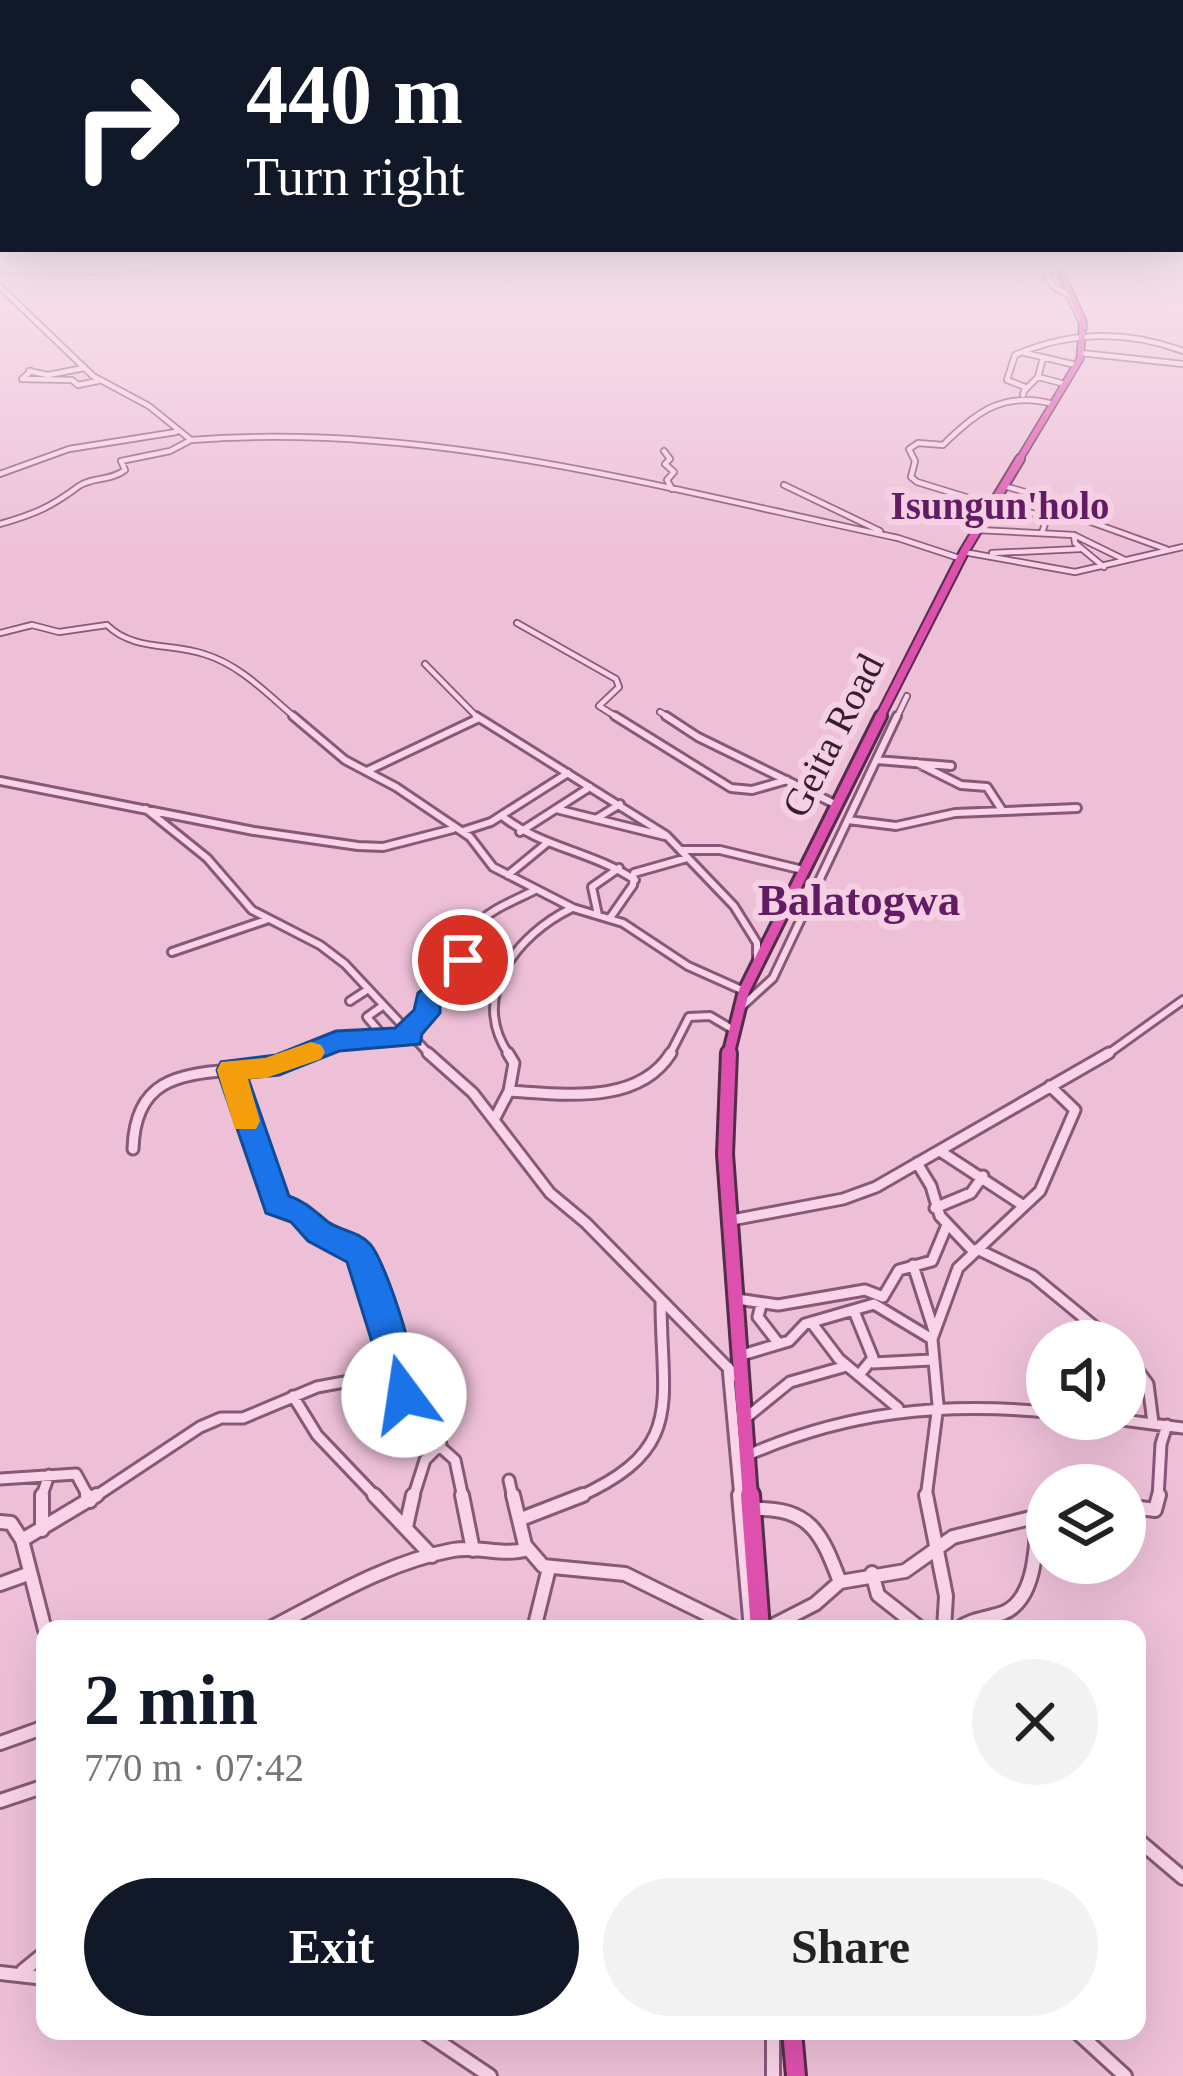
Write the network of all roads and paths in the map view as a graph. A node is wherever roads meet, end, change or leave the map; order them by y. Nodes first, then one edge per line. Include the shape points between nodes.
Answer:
1 (75, 361) edge
2 (1015, 361) edge
3 (1043, 361) edge
4 (1078, 361) edge
5 (1118, 361) edge
6 (1183, 364) edge
7 (82, 368) junction
8 (1038, 377) junction
9 (52, 381) junction
10 (100, 381) junction
11 (1065, 384) junction
12 (1024, 392) junction
13 (1053, 404) junction
14 (177, 432) junction
15 (190, 440) junction
16 (664, 451) dead end
17 (0, 474) edge
18 (784, 485) dead end
19 (1004, 486) junction
20 (672, 488) junction
21 (993, 504) junction
22 (0, 524) edge
23 (977, 530) junction
24 (1011, 533) junction
25 (1042, 533) junction
26 (1074, 535) junction
27 (898, 538) junction
28 (1080, 549) junction
29 (1169, 549) junction
30 (1183, 550) edge
31 (1004, 551) junction
32 (963, 555) junction
33 (988, 555) junction
34 (1127, 560) junction
35 (1104, 567) junction
36 (517, 623) dead end
37 (0, 633) edge
38 (425, 664) dead end
39 (908, 696) dead end
40 (660, 712) dead end
41 (478, 719) junction
42 (877, 760) junction
43 (916, 763) junction
44 (951, 766) dead end
45 (365, 772) junction
46 (570, 772) junction
47 (787, 780) junction
48 (0, 781) edge
49 (591, 787) junction
50 (620, 804) junction
51 (837, 805) junction
52 (1077, 808) dead end
53 (146, 809) junction
54 (556, 809) junction
55 (1002, 810) junction
56 (502, 816) junction
57 (593, 820) junction
58 (848, 820) junction
59 (456, 830) junction
60 (520, 832) junction
61 (667, 836) junction
62 (549, 842) junction
63 (680, 850) junction
64 (687, 858) junction
65 (620, 868) junction
66 (803, 870) junction
67 (508, 875) junction
68 (635, 880) junction
69 (536, 890) junction
70 (573, 908) junction
71 (598, 915) junction
72 (610, 918) junction
73 (268, 920) junction
74 (172, 952) dead end
75 (465, 957) junction
76 (758, 961) junction
77 (496, 978) junction
78 (367, 990) junction
79 (744, 991) junction
80 (1183, 1000) edge
81 (350, 1001) dead end
82 (382, 1006) junction
83 (736, 1011) junction
84 (732, 1029) junction
85 (408, 1036) junction
86 (385, 1038) junction
87 (231, 1070) junction
88 (1050, 1086) junction
89 (509, 1091) junction
90 (495, 1119) junction
91 (133, 1149) dead end
92 (938, 1151) junction
93 (917, 1163) junction
94 (983, 1177) junction
95 (1024, 1206) junction
96 (935, 1208) junction
97 (732, 1220) junction
98 (946, 1225) junction
99 (975, 1251) junction
100 (913, 1264) junction
101 (737, 1299) junction
102 (661, 1300) junction
103 (880, 1301) junction
104 (761, 1305) junction
105 (854, 1311) junction
106 (1086, 1320) edge
107 (811, 1322) junction
108 (386, 1333) junction
109 (933, 1336) junction
110 (779, 1344) junction
111 (742, 1355) junction
112 (931, 1360) junction
113 (873, 1363) junction
114 (728, 1364) junction
115 (844, 1366) junction
116 (859, 1375) junction
117 (1146, 1377) edge
118 (745, 1388) junction
119 (292, 1396) junction
120 (938, 1406) junction
121 (898, 1408) junction
122 (1026, 1411) edge
123 (746, 1418) junction
124 (1146, 1423) edge
125 (1153, 1424) junction
126 (1168, 1425) junction
127 (1183, 1429) edge
128 (441, 1444) junction
129 (748, 1455) junction
130 (50, 1475) junction
131 (0, 1479) edge
132 (509, 1480) dead end
133 (90, 1501) junction
134 (752, 1509) junction
135 (1146, 1509) edge
136 (521, 1519) junction
137 (1026, 1520) edge
138 (0, 1522) edge
139 (406, 1527) junction
140 (42, 1530) junction
141 (22, 1540) junction
142 (934, 1546) junction
143 (527, 1549) junction
144 (473, 1550) junction
145 (432, 1556) junction
146 (549, 1568) junction
147 (872, 1573) junction
148 (28, 1574) junction
149 (1026, 1579) edge
150 (840, 1582) junction
151 (0, 1584) edge
152 (42, 1620) edge
153 (289, 1620) edge
154 (536, 1620) edge
155 (719, 1620) edge
156 (750, 1620) edge
157 (762, 1620) edge
158 (779, 1620) edge
159 (910, 1620) edge
160 (945, 1620) edge
161 (972, 1620) edge
162 (36, 1730) edge
163 (0, 1743) edge
164 (36, 1789) edge
165 (0, 1801) edge
166 (1146, 1846) edge
167 (1183, 1878) edge
168 (36, 1960) edge
169 (22, 1972) junction
170 (0, 1973) edge
171 (36, 1976) edge
172 (436, 2040) edge
173 (773, 2040) edge
174 (793, 2040) edge
175 (1086, 2040) edge
176 (490, 2076) edge
177 (773, 2076) edge
178 (796, 2076) edge
179 (1124, 2076) edge

1 - 7 street
2 - 12 street via 1007,380
3 - 8 street
4 - 11 highway, Geita Road
5 - 6 street
7 - 9 street
7 - 9 street via 29,371 22,379
7 - 10 street
8 - 11 street
8 - 12 street
9 - 10 street
10 - 14 street via 149,406
11 - 13 highway, Geita Road
12 - 13 street
12 - 21 street via 979,411 943,445 908,449 917,482
13 - 19 highway, Geita Road
14 - 15 street
14 - 17 street via 69,449
15 - 20 street via 278,433 449,447
15 - 22 street via 121,461 121,475
16 - 20 street
18 - 27 street
19 - 21 highway, Geita Road
19 - 29 street via 1075,506 1093,523
20 - 27 street
21 - 23 highway, Geita Road
21 - 25 street via 1049,519
23 - 24 street
23 - 32 highway, Geita Road
24 - 25 street
24 - 31 street via 1015,542
25 - 26 street
26 - 28 street
26 - 34 street
27 - 32 street
28 - 31 street
28 - 35 street
29 - 30 street
29 - 34 street
31 - 33 street
32 - 33 street
32 - 51 highway, Geita Road
33 - 35 street via 1067,572
34 - 35 street
36 - 47 street via 616,679 619,687 599,706 730,788
37 - 45 street via 110,626 125,640 205,654 246,675
38 - 41 street
39 - 42 street
40 - 47 street
41 - 45 street
41 - 46 street
42 - 43 street
42 - 58 street
43 - 44 street
43 - 55 street via 961,785 987,787
45 - 59 street
46 - 49 street
46 - 56 street
47 - 51 street
48 - 53 street
49 - 50 street
49 - 54 street
50 - 57 street
50 - 61 street
51 - 66 highway, Geita Road
52 - 55 street
53 - 59 street via 370,847
53 - 73 street
54 - 57 street
54 - 60 street
55 - 58 street via 896,826
56 - 59 street
56 - 60 street
57 - 61 street
58 - 83 street via 773,977
59 - 67 street
60 - 62 street
61 - 63 street
62 - 65 street
62 - 67 street
63 - 64 street
63 - 66 street via 720,850
64 - 68 street via 634,873
64 - 76 street via 748,926
65 - 68 street
65 - 71 street via 592,887
66 - 76 highway, Geita Road
67 - 69 street
68 - 72 street
69 - 70 street
69 - 75 street via 477,923
70 - 71 street
70 - 77 street via 529,936
71 - 72 street
72 - 79 street
73 - 74 street
73 - 78 street via 320,945
75 - 77 street
75 - 85 street
76 - 79 highway, Geita Road
77 - 89 street via 494,1029 514,1063
78 - 81 street
78 - 82 street
79 - 83 highway, Geita Road
80 - 88 street
82 - 85 street
82 - 86 street via 367,1017
83 - 84 highway, Geita Road
84 - 89 street via 710,1016 689,1016 665,1063 637,1083
84 - 97 highway, Geita Road via 725,1154
85 - 86 street
85 - 90 street
86 - 87 street via 336,1041 279,1065
87 - 91 street via 159,1084 131,1128
87 - 108 street via 277,1204 360,1254
88 - 92 street
88 - 95 street via 1075,1110 1040,1191
89 - 90 street
90 - 102 street via 550,1193
92 - 93 street
92 - 94 street
93 - 96 street
93 - 97 street via 861,1193
94 - 95 street
94 - 96 street via 971,1192
95 - 99 street
96 - 98 street
97 - 101 highway, Geita Road
98 - 99 street
98 - 100 street via 932,1261
99 - 106 street via 1033,1276
99 - 109 street via 955,1275
100 - 103 street via 895,1274
100 - 109 street
101 - 104 street
101 - 111 highway, Geita Road
102 - 114 street
102 - 136 street via 660,1432 584,1496
103 - 104 street via 874,1290 856,1290
103 - 105 street
103 - 109 street
104 - 110 street via 758,1317
105 - 107 street
105 - 113 street
107 - 110 street
107 - 115 street
108 - 119 street via 355,1380
108 - 128 street via 409,1419
109 - 112 street
110 - 111 street
111 - 118 highway, Geita Road
112 - 113 street
112 - 120 street
113 - 116 street
114 - 118 street
114 - 156 street
115 - 116 street
115 - 123 street via 790,1382
116 - 121 street
117 - 125 street
118 - 123 highway, Geita Road
119 - 133 street via 174,1440
119 - 139 street via 317,1435
120 - 121 street
120 - 122 street
120 - 142 street via 925,1506
121 - 129 street via 803,1431
123 - 129 highway, Geita Road
124 - 125 street
125 - 126 street
126 - 127 street
126 - 135 street via 1158,1506
128 - 139 street via 411,1490
128 - 144 street via 454,1460
129 - 134 highway, Geita Road
130 - 131 street
130 - 133 street via 76,1474
130 - 140 street via 40,1502
132 - 136 street
133 - 140 street
134 - 150 street via 781,1508 808,1520
134 - 157 highway, Geita Road
136 - 143 street
137 - 142 street
138 - 141 street via 11,1523
139 - 145 street
140 - 141 street
141 - 148 street
142 - 147 street via 905,1571
142 - 160 street
143 - 144 street
143 - 146 street
144 - 145 street
145 - 153 street
146 - 154 street
146 - 155 street via 627,1575
147 - 150 street
147 - 159 street via 878,1595
148 - 151 street
148 - 152 street
149 - 161 street via 1014,1606
150 - 158 street via 828,1600
162 - 163 street
164 - 165 street
166 - 167 street
168 - 169 street
169 - 170 street
169 - 171 street
172 - 176 street
173 - 177 street
174 - 178 highway
175 - 179 street

